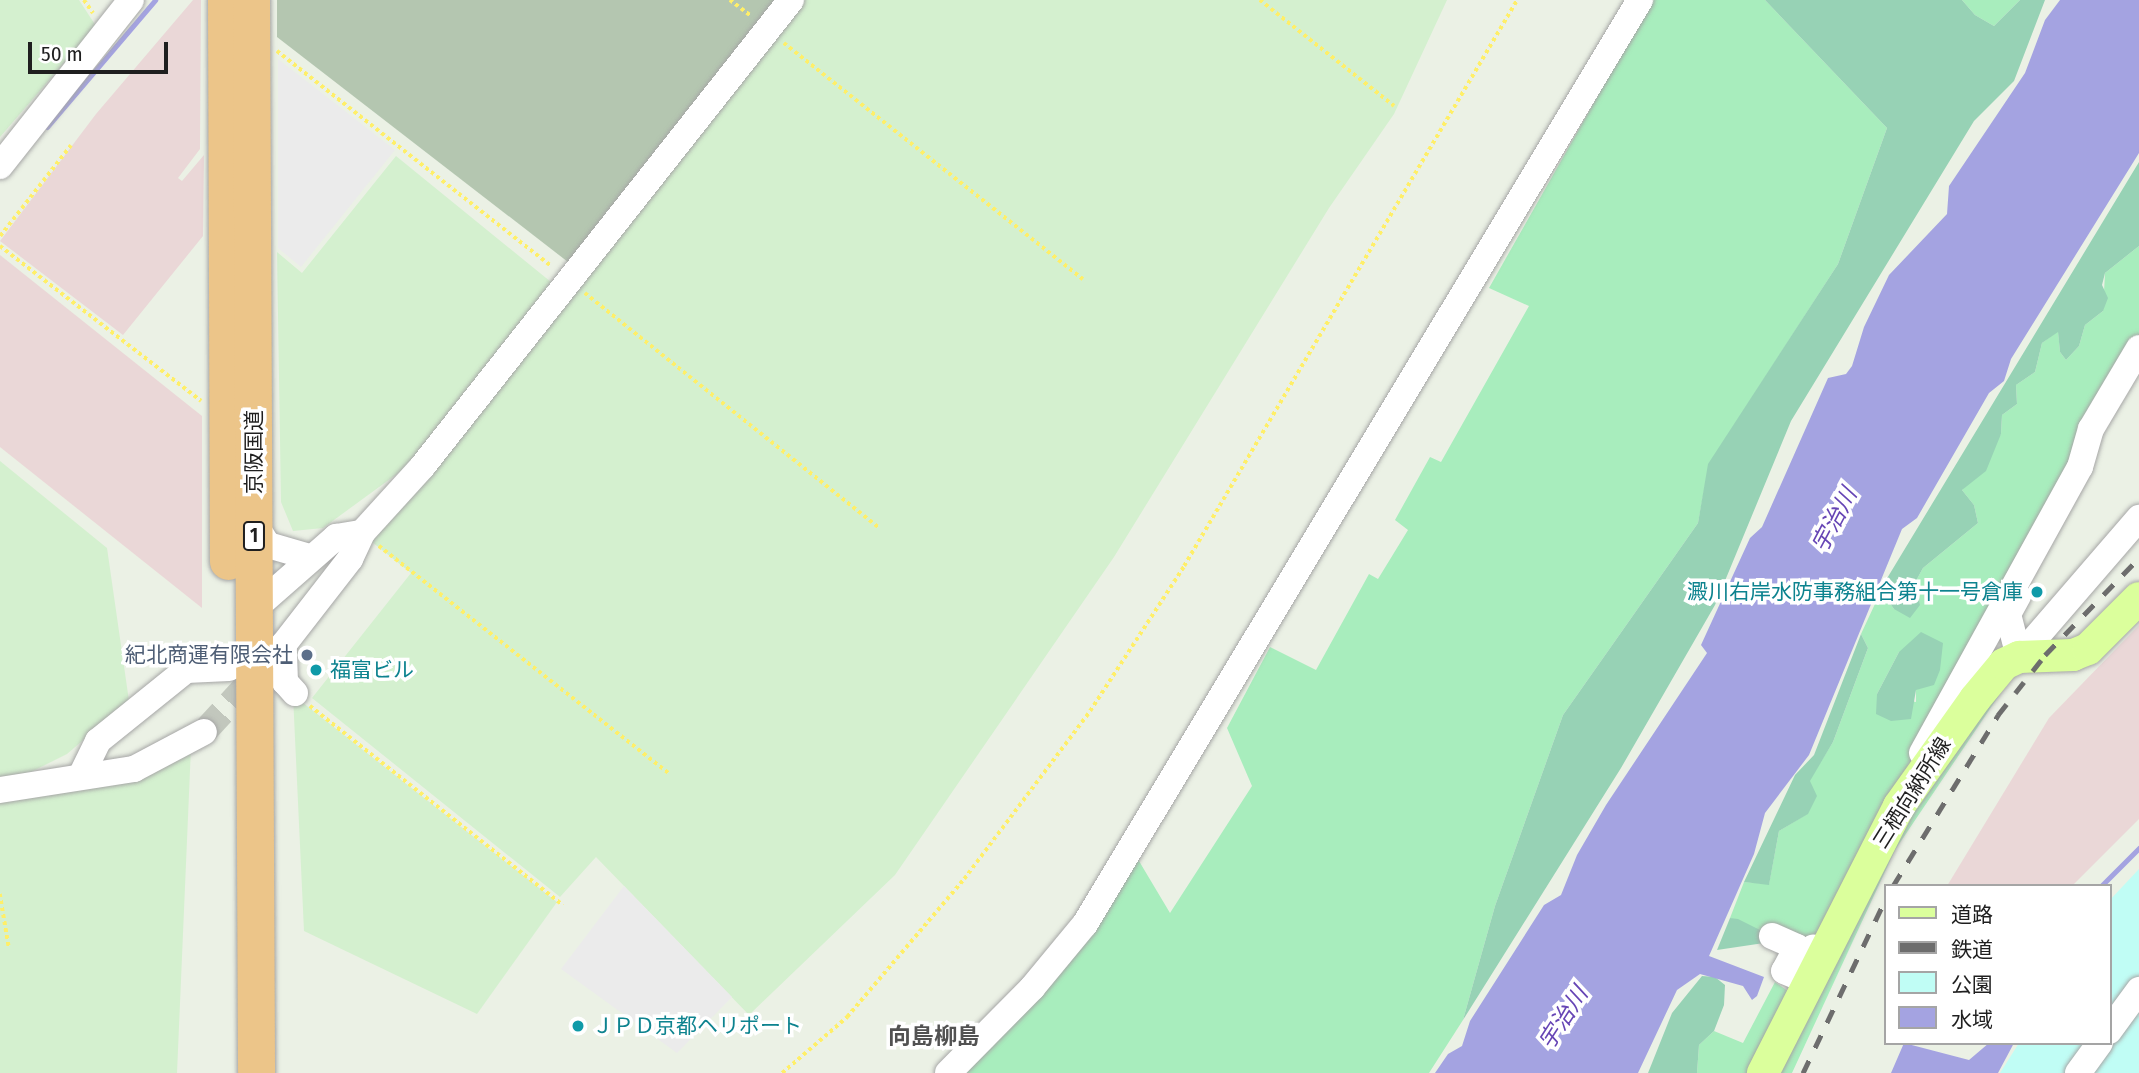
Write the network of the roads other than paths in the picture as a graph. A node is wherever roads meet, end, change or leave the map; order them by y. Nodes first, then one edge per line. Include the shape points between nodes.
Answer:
1 (131, 0) edge
2 (226, 0) edge
3 (251, 0) edge
4 (791, 0) edge
5 (1640, 0) edge
6 (0, 166) edge
7 (2139, 348) edge
8 (2139, 363) edge
9 (2139, 518) edge
10 (254, 523) junction
11 (362, 533) junction
12 (309, 557) junction
13 (2139, 598) edge
14 (253, 610) junction
15 (1995, 621) junction
16 (2019, 657) junction
17 (229, 668) junction
18 (295, 694) road end
19 (204, 732) tunnel mouth
20 (81, 776) junction
21 (0, 790) edge
22 (1772, 936) dead end
23 (2139, 990) edge
24 (2111, 1028) edge
25 (2099, 1045) edge
26 (232, 1073) edge
27 (256, 1073) edge
28 (948, 1073) edge
29 (1763, 1073) edge
30 (2078, 1073) edge

1 - 6 street
2 - 17 highway, 京阪国道 / 1
3 - 10 highway, 京阪国道 / 1
4 - 11 street via 422,467
5 - 28 street via 1107,890 1032,988
7 - 15 street via 2091,429 2080,467
8 - 16 street via 2008,614
9 - 16 street
10 - 12 street via 268,545
10 - 14 highway, 京阪国道 / 1
11 - 12 street via 336,537
11 - 18 street via 350,559 284,644 285,682
12 - 14 street
13 - 16 main road via 2088,649 2073,655
14 - 27 highway, 京阪国道 / 1
15 - 16 street
15 - 22 street via 1798,977 1784,971 1797,947
16 - 29 main road, 三栖向納所線 via 2004,664 1975,699 1899,806
17 - 20 street via 186,670 99,741
17 - 26 highway, 京阪国道 / 1
19 - 20 street via 134,769
20 - 21 street
23 - 24 street
25 - 30 street

